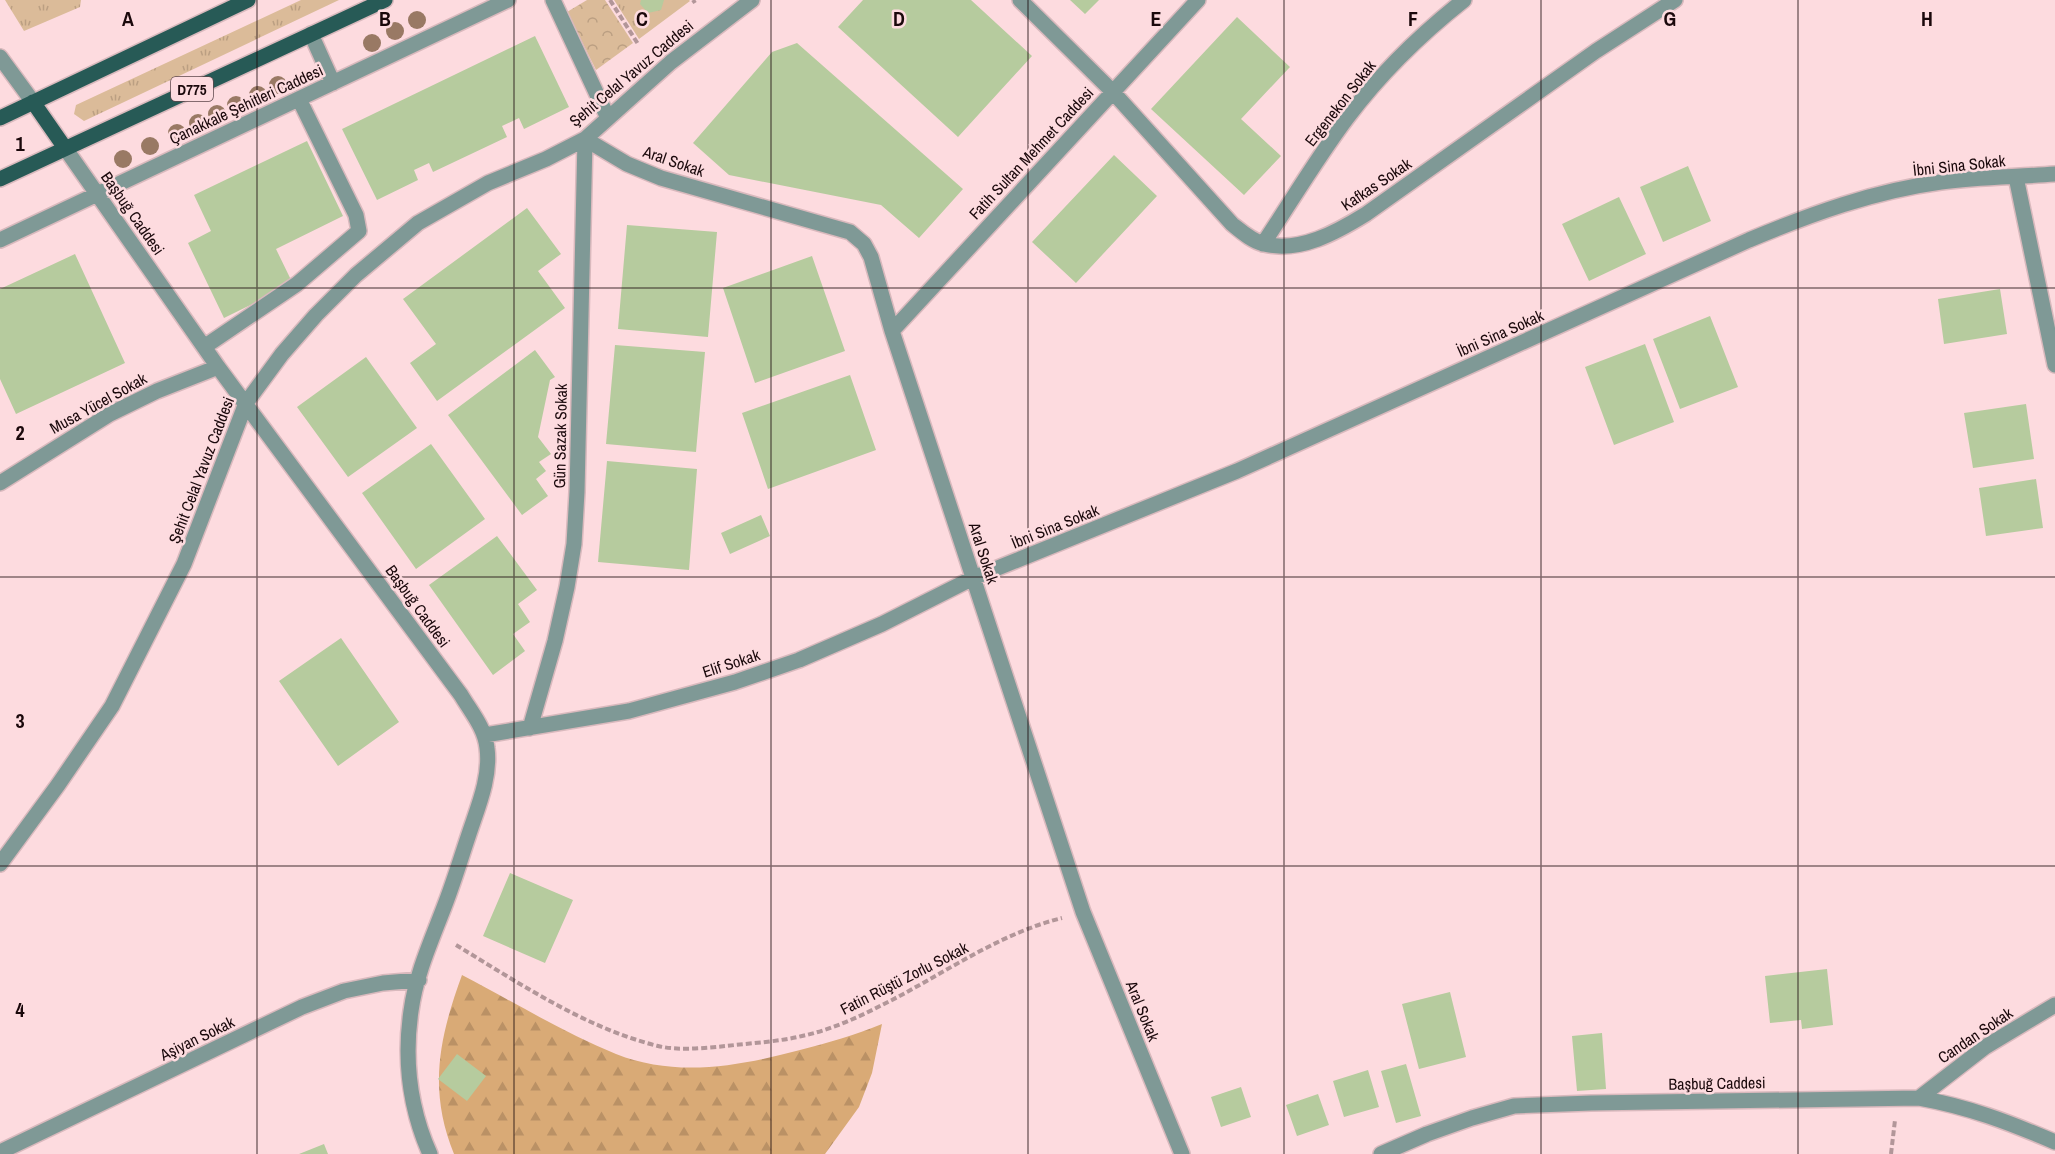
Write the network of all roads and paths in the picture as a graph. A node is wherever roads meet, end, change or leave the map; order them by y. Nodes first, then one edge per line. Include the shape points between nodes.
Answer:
1 (248, 0) edge
2 (385, 0) edge
3 (508, 0) edge
4 (553, 0) edge
5 (610, 0) edge
6 (752, 0) edge
7 (1020, 0) edge
8 (1198, 0) edge
9 (1464, 0) edge
10 (1676, 0) edge
11 (311, 34) junction
12 (638, 44) dead end
13 (3, 66) edge
14 (333, 83) junction
15 (1112, 91) junction
16 (299, 99) junction
17 (33, 102) junction
18 (0, 118) edge
19 (608, 118) junction
20 (585, 139) junction
21 (65, 148) junction
22 (2055, 174) edge
23 (2016, 177) junction
24 (0, 179) edge
25 (97, 194) junction
26 (0, 240) edge
27 (1263, 244) junction
28 (892, 330) junction
29 (204, 347) junction
30 (2055, 365) edge
31 (219, 368) junction
32 (246, 403) junction
33 (0, 483) edge
34 (974, 578) junction
35 (530, 728) junction
36 (485, 735) junction
37 (0, 864) edge
38 (1083, 912) junction
39 (434, 932) junction
40 (418, 980) junction
41 (2055, 1005) edge
42 (1919, 1098) junction
43 (1898, 1099) junction
44 (2055, 1142) edge
45 (0, 1152) edge
46 (430, 1154) edge
47 (1182, 1154) edge
48 (1382, 1154) edge
49 (1891, 1154) edge

1 - 17 main road
2 - 11 main road, D775
3 - 14 street, Çanakkale Şehitleri Caddesi
4 - 19 street
5 - 12 path
6 - 19 street, Şehit Celal Yavuz Caddesi via 671,62
7 - 15 street, Kafkas Sokak
8 - 15 street, Fatih Sultan Mehmet Caddesi
9 - 27 street, Ergenekon Sokak via 1370,90 1341,126
10 - 27 street, Kafkas Sokak via 1596,51 1339,231 1281,247
11 - 14 street
11 - 21 main road, D775
13 - 17 street
14 - 16 street, Çanakkale Şehitleri Caddesi
15 - 27 street, Kafkas Sokak via 1232,224
15 - 28 street, Fatih Sultan Mehmet Caddesi
16 - 25 street, Çanakkale Şehitleri Caddesi
16 - 29 street via 356,215 360,231 297,284
17 - 18 main road
17 - 21 main road
19 - 20 street, Şehit Celal Yavuz Caddesi
20 - 28 street, Aral Sokak via 627,164 661,178 850,232 864,244 871,257
20 - 32 street, Şehit Celal Yavuz Caddesi via 448,204 399,237 316,315
20 - 35 street, Gün Sazak Sokak via 574,544 555,641
21 - 24 main road, D775
21 - 25 street, Başbuğ Caddesi
22 - 23 street, İbni Sina Sokak
23 - 30 street
23 - 34 street, İbni Sina Sokak via 1941,182 1815,213 1237,471
25 - 26 street, Çanakkale Şehitleri Caddesi
25 - 29 street, Başbuğ Caddesi
28 - 34 street, Aral Sokak
29 - 31 street, Başbuğ Caddesi
31 - 32 street, Başbuğ Caddesi
31 - 33 street, Musa Yücel Sokak via 110,414
32 - 36 street, Başbuğ Caddesi via 461,695
32 - 37 street, Şehit Celal Yavuz Caddesi via 184,564 112,706
34 - 35 street, Elif Sokak via 882,624 799,660 735,682 629,711
34 - 38 street, Aral Sokak
35 - 36 street, Elif Sokak
36 - 39 street, Başbuğ Caddesi via 487,775
38 - 39 path, Fatin Rüştü Zorlu Sokak via 1007,937 837,1026 802,1036 694,1049 659,1047 602,1027 535,993
38 - 47 street, Aral Sokak
39 - 40 street, Başbuğ Caddesi
40 - 45 street, Aşiyan Sokak via 344,991 302,1007
40 - 46 street, Başbuğ Caddesi via 408,1054 411,1095
41 - 42 street, Candan Sokak via 1985,1047
42 - 43 street, Başbuğ Caddesi
42 - 44 street, Başbuğ Caddesi via 2000,1118
43 - 48 street, Başbuğ Caddesi via 1514,1106 1427,1134
43 - 49 path

